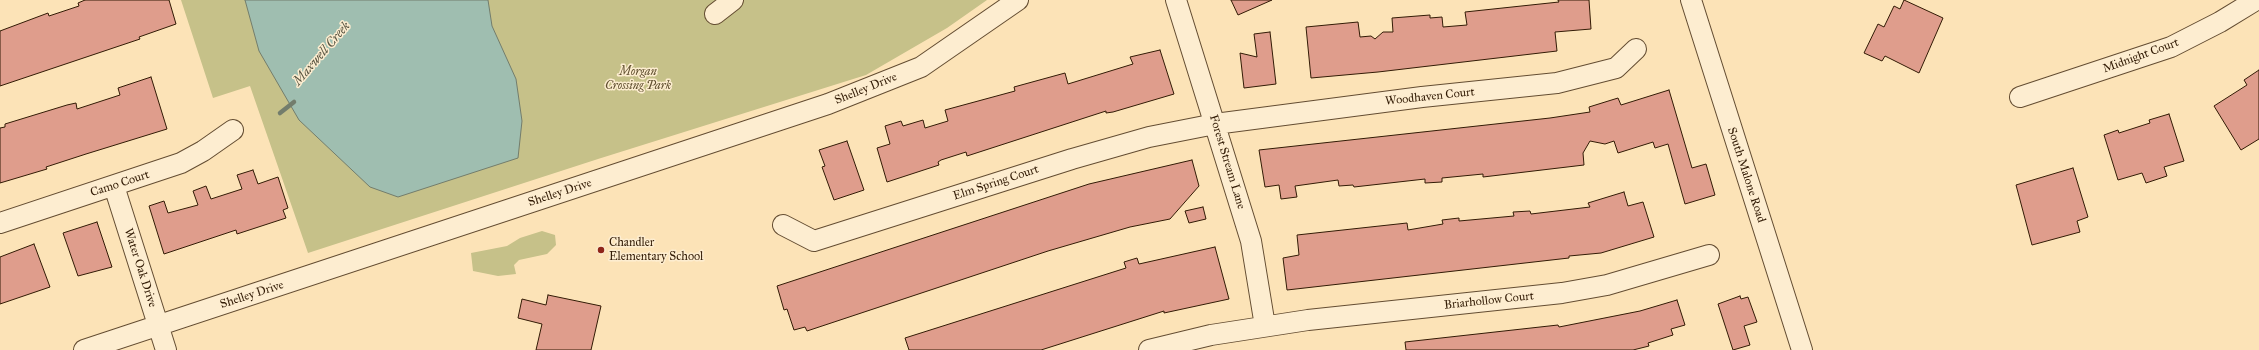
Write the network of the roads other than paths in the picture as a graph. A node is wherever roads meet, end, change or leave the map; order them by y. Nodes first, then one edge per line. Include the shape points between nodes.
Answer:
1 (733, 0) edge
2 (1018, 0) edge
3 (1176, 0) edge
4 (1691, 0) edge
5 (2256, 0) edge
6 (715, 14) dead end
7 (1636, 49) dead end
8 (2020, 97) dead end
9 (1215, 124) junction
10 (233, 130) dead end
11 (114, 186) junction
12 (0, 223) edge
13 (783, 225) dead end
14 (1709, 255) dead end
15 (158, 325) junction
16 (1265, 326) junction
17 (84, 350) edge
18 (166, 350) edge
19 (1150, 350) edge
20 (1802, 350) edge

1 - 6 street
2 - 15 street, Shelley Drive via 921,67 828,104
3 - 9 street, Forest Stream Lane
4 - 20 street, South Malone Road
5 - 8 street, Midnight Court via 2220,22 2170,47
7 - 9 street, Woodhaven Court via 1616,68 1557,83 1422,97
9 - 13 street, Elm Spring Court via 1149,137 1072,159 814,241
9 - 16 street, Forest Stream Lane via 1251,241
10 - 11 street, Camo Court via 181,163
11 - 12 street, Camo Court
11 - 15 street, Water Oak Drive
14 - 16 street, Briarhollow Court via 1607,285 1562,293
15 - 17 street, Shelley Drive
15 - 18 street, Water Oak Drive
16 - 19 street, Briarhollow Court via 1211,335

